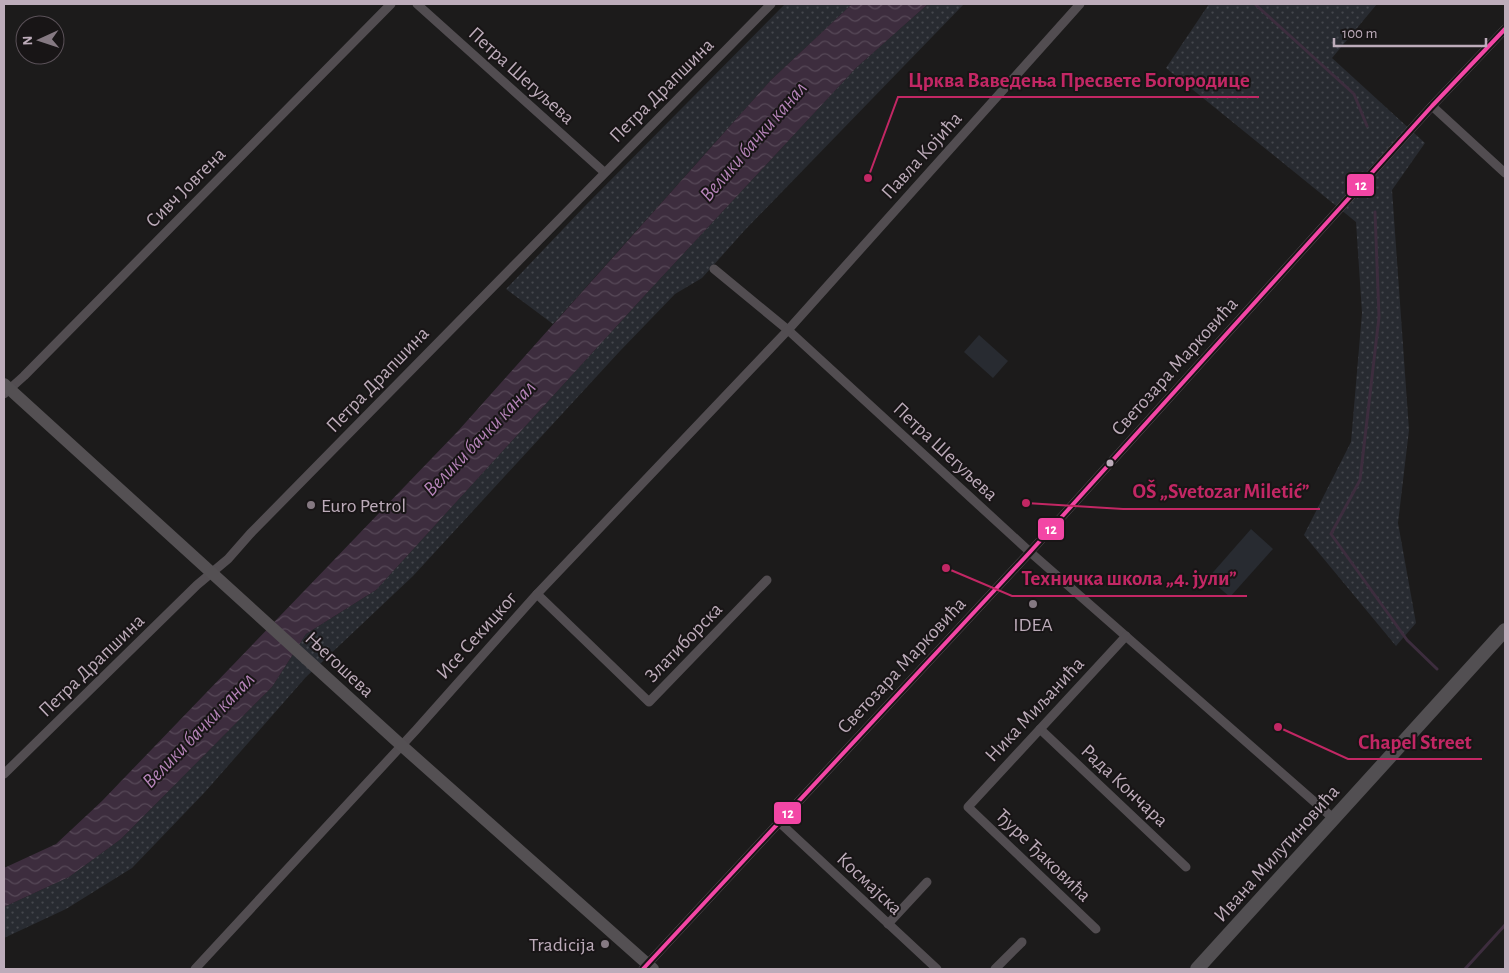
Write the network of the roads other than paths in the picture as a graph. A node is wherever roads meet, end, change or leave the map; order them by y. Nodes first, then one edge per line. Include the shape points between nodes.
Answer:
1 (391, 4) edge
2 (417, 4) edge
3 (771, 4) edge
4 (1080, 4) edge
5 (1505, 29) edge
6 (1432, 106) junction
7 (604, 172) junction
8 (1505, 173) edge
9 (714, 269) dead end
10 (788, 330) junction
11 (6, 389) edge
12 (1030, 552) junction
13 (212, 573) junction
14 (767, 580) dead end
15 (536, 594) junction
16 (1505, 630) edge
17 (1126, 636) junction
18 (1040, 729) junction
19 (401, 745) junction
20 (4, 774) edge
21 (968, 807) joint
22 (1334, 818) junction
23 (779, 822) junction
24 (1186, 867) dead end
25 (927, 882) dead end
26 (888, 924) junction
27 (1096, 929) dead end
28 (1022, 942) dead end
29 (648, 968) edge
30 (195, 969) edge
31 (937, 969) edge
32 (995, 969) edge
33 (1197, 969) edge

1 - 11 street, Сивч Јовгена
2 - 7 street, Петра Шегуљева
3 - 7 street, Петра Драпшина
4 - 10 street, Павла Којића
5 - 6 street, Светозара Марковића
6 - 8 street
6 - 12 street, Светозара Марковића
7 - 13 street, Петра Драпшина
9 - 10 street, Петра Шегуљева
10 - 12 street, Петра Шегуљева
10 - 15 street, Исе Секицког
11 - 13 street, Његошева
12 - 17 street, Петра Шегуљева
12 - 23 street, Светозара Марковића
13 - 19 street, Његошева
13 - 20 street, Петра Драпшина
14 - 15 street, Златиборска via 649,702
15 - 19 street, Исе Секицког
16 - 22 main road, Ивана Милутиновића
17 - 18 street, Ника Миљанића
17 - 22 street, Петра Шегуљева
18 - 21 street, Ника Миљанића
18 - 24 street, Рада Кончара
19 - 29 street, Његошева
19 - 30 street, Исе Секицког
21 - 27 street, Ђуре Ђаковића
22 - 33 main road, Ивана Милутиновића
23 - 26 street, Космајска
23 - 29 street, Светозара Марковића
25 - 26 street
26 - 31 street, Космајска
28 - 32 street

